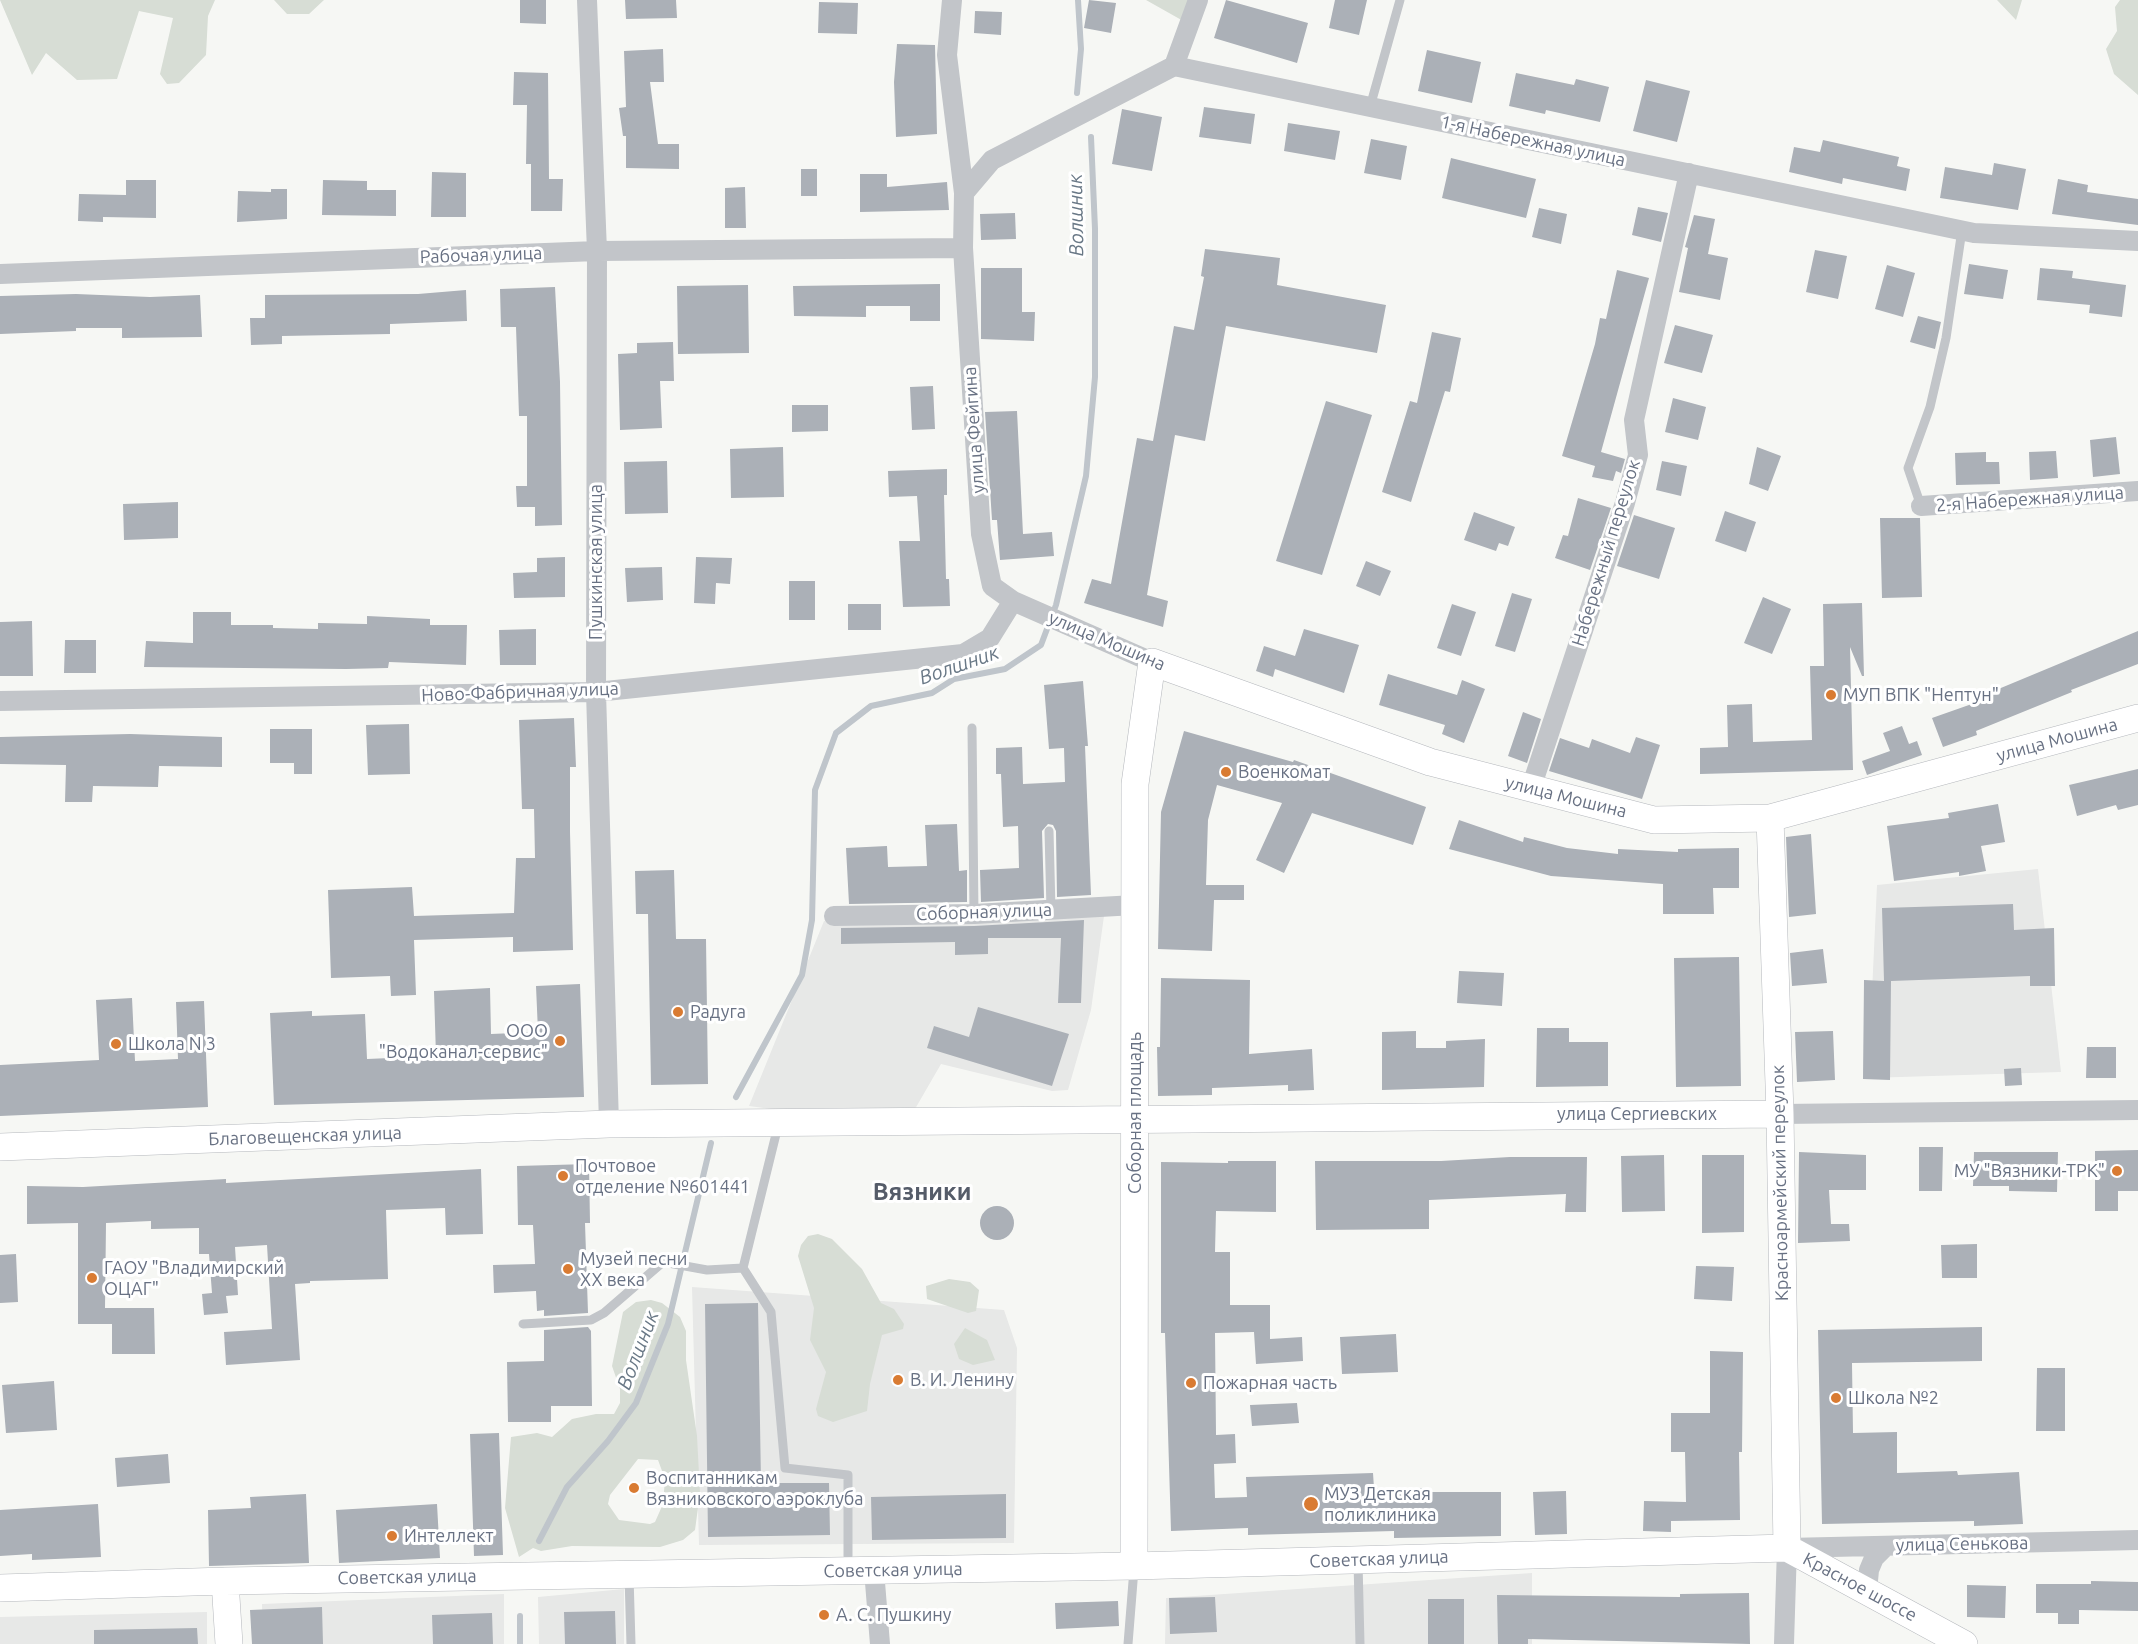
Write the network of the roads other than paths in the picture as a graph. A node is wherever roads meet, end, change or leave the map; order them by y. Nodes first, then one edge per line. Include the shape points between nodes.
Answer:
1 (587, 0) edge
2 (952, 0) edge
3 (1198, 0) edge
4 (1400, 0) edge
5 (1174, 66) junction
6 (1370, 107) junction
7 (1689, 173) junction
8 (964, 193) junction
9 (1962, 230) junction
10 (2138, 241) edge
11 (963, 248) junction
12 (597, 251) junction
13 (0, 274) edge
14 (2138, 491) edge
15 (1921, 506) joint
16 (1013, 601) junction
17 (1152, 662) junction
18 (596, 692) junction
19 (0, 701) edge
20 (2138, 718) edge
21 (972, 728) dead end
22 (1531, 788) junction
23 (1770, 818) junction
24 (1049, 831) dead end
25 (1135, 905) junction
26 (1051, 910) junction
27 (974, 914) junction
28 (834, 916) dead end
29 (2138, 1110) edge
30 (1780, 1114) junction
31 (1135, 1118) junction
32 (609, 1124) junction
33 (778, 1124) junction
34 (0, 1147) edge
35 (743, 1268) junction
36 (523, 1324) dead end
37 (2138, 1540) edge
38 (1886, 1545) junction
39 (1787, 1548) junction
40 (848, 1556) dead end
41 (1358, 1559) junction
42 (1134, 1566) junction
43 (874, 1570) junction
44 (629, 1574) junction
45 (225, 1581) junction
46 (0, 1588) edge
47 (1867, 1591) junction
48 (229, 1644) edge
49 (631, 1644) edge
50 (880, 1644) edge
51 (1128, 1644) edge
52 (1360, 1644) edge
53 (1784, 1644) edge
54 (1964, 1644) edge

1 - 12 street, Пушкинская улица
2 - 8 street, улица Фейгина via 946,55
3 - 5 street
4 - 6 lane
5 - 6 street, 1-я Набережная улица
5 - 8 street via 992,160
6 - 7 street, 1-я Набережная улица
7 - 9 street, 1-я Набережная улица
7 - 22 street, Набережный переулок via 1634,420 1638,455
8 - 11 street, улица Фейгина
9 - 10 street, 1-я Набережная улица
9 - 15 lane via 1946,338 1930,407 1908,468
11 - 12 street, Рабочая улица
11 - 16 street, улица Фейгина via 981,534 992,586
12 - 13 street, Рабочая улица
12 - 18 street, Пушкинская улица
14 - 15 street, 2-я Набережная улица
16 - 17 street, улица Мошина
16 - 18 street, Ново-Фабричная улица via 990,638 963,654
17 - 22 main road, улица Мошина via 1430,762
17 - 25 main road, Соборная площадь via 1135,784
18 - 19 street, Ново-Фабричная улица
18 - 32 street, Пушкинская улица
20 - 23 main road, улица Мошина
21 - 27 lane
22 - 23 main road, улица Мошина via 1654,820
23 - 30 main road, Красноармейский переулок
24 - 26 lane
25 - 26 street, Соборная улица
25 - 31 main road, Соборная площадь
26 - 27 street, Соборная улица
27 - 28 street, Соборная улица
29 - 30 street, улица Сергиевских
30 - 31 main road, улица Сергиевских
30 - 39 main road, Красноармейский переулок
31 - 33 main road, улица Сергиевских
31 - 42 main road, Соборная площадь
32 - 33 main road, Благовещенская улица
32 - 34 main road, Благовещенская улица
33 - 35 lane
35 - 36 lane via 707,1270 663,1262 591,1320
35 - 40 lane via 771,1312 785,1468 848,1475
37 - 38 street, улица Сенькова
38 - 39 street, улица Сенькова
38 - 47 street via 1869,1570
39 - 41 main road, Советская улица
39 - 47 main road, Красное шоссе
39 - 53 street
41 - 42 main road, Советская улица
41 - 52 lane
42 - 43 main road, Советская улица
42 - 51 lane
43 - 44 main road, Советская улица
43 - 50 street
44 - 45 main road, Советская улица
44 - 49 lane
45 - 46 main road, Советская улица
45 - 48 main road
47 - 54 main road, Красное шоссе

